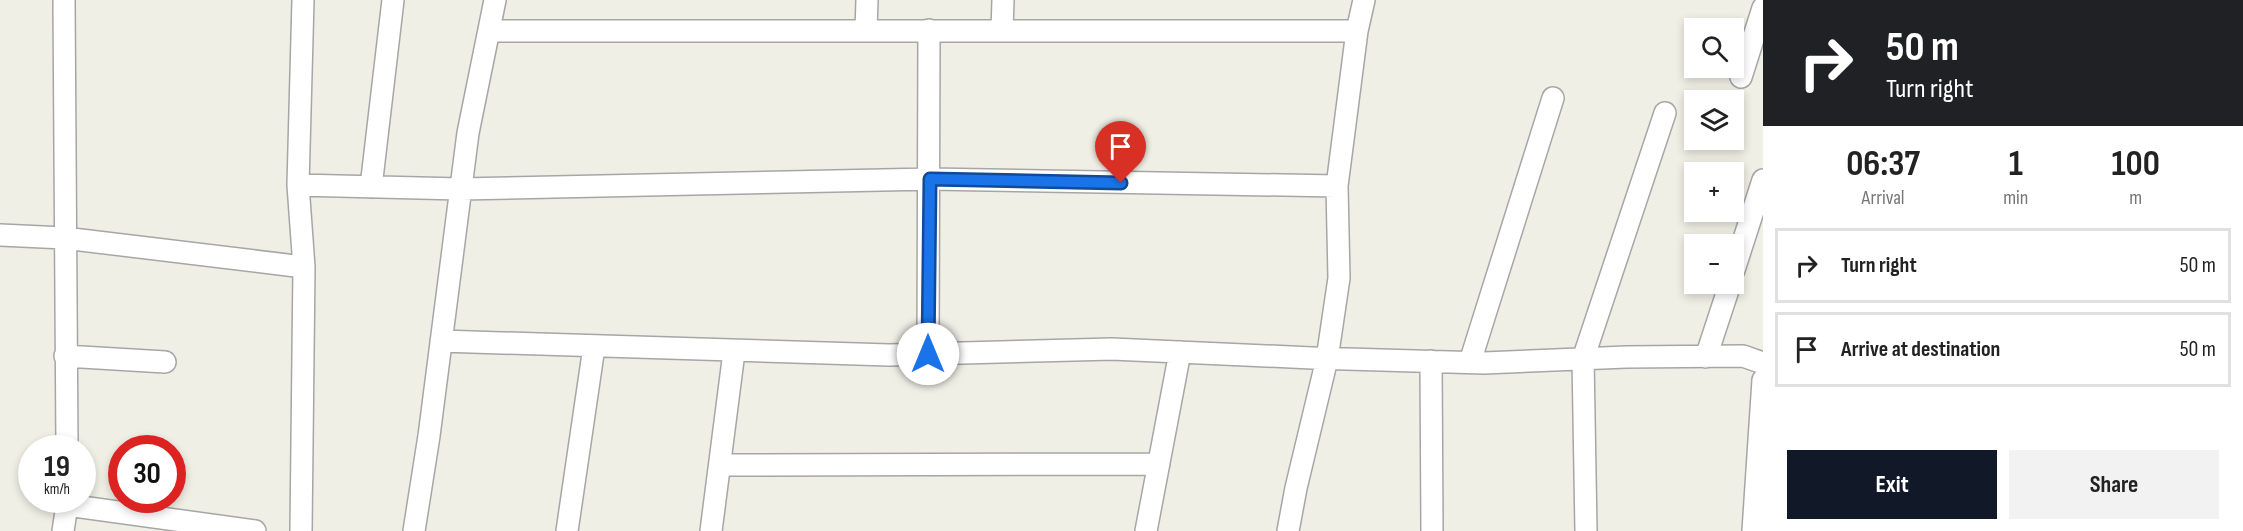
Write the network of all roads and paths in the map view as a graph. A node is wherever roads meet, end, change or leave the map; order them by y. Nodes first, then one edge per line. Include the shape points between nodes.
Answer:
1 (64, 0) edge
2 (303, 0) edge
3 (393, 0) edge
4 (495, 0) edge
5 (867, 0) edge
6 (1003, 0) edge
7 (1364, 0) edge
8 (1763, 8) edge
9 (866, 30) junction
10 (929, 30) junction
11 (1002, 30) junction
12 (1357, 31) junction
13 (489, 32) junction
14 (1744, 68) edge
15 (1552, 98) dead end
16 (1665, 113) dead end
17 (930, 179) junction
18 (1763, 180) edge
19 (298, 185) junction
20 (1337, 186) junction
21 (371, 187) junction
22 (460, 189) junction
23 (0, 235) edge
24 (64, 238) junction
25 (1744, 239) edge
26 (304, 267) junction
27 (1727, 294) edge
28 (441, 341) junction
29 (594, 347) junction
30 (734, 352) junction
31 (1180, 352) junction
32 (928, 354) junction
33 (65, 356) junction
34 (1706, 357) junction
35 (1327, 359) junction
36 (1583, 359) junction
37 (1431, 361) junction
38 (165, 362) dead end
39 (1470, 362) junction
40 (1763, 363) edge
41 (1763, 380) edge
42 (66, 435) edge
43 (1159, 464) junction
44 (720, 465) junction
45 (96, 506) edge
46 (65, 513) edge
47 (63, 531) edge
48 (255, 531) edge
49 (301, 531) edge
50 (414, 531) edge
51 (567, 531) edge
52 (711, 531) edge
53 (1146, 531) edge
54 (1288, 531) edge
55 (1432, 531) edge
56 (1586, 531) edge
57 (1753, 531) edge

1 - 24 street
2 - 19 street
3 - 21 street
4 - 13 street
5 - 9 street
6 - 11 street
7 - 12 street
8 - 14 street
9 - 10 street
9 - 13 street
10 - 11 street
10 - 17 street
11 - 12 street
12 - 20 street
13 - 22 street
15 - 39 street
16 - 36 street
17 - 20 street
17 - 22 street
17 - 32 street
18 - 25 street
19 - 21 street
19 - 26 street
20 - 35 street via 1339,278
21 - 22 street
22 - 28 street
23 - 24 street
24 - 26 street
24 - 33 street
26 - 49 street
27 - 34 street
28 - 29 street
28 - 50 street
29 - 30 street
29 - 51 street
30 - 32 street
30 - 44 street
31 - 32 street via 1113,349
31 - 35 street
31 - 43 street
33 - 38 street
33 - 42 street
34 - 36 street
34 - 40 street via 1743,356
35 - 37 street
35 - 54 street
36 - 39 street
36 - 56 street
37 - 39 street
37 - 55 street
41 - 57 street
43 - 44 street
43 - 53 street
44 - 52 street
45 - 48 street
46 - 47 street

